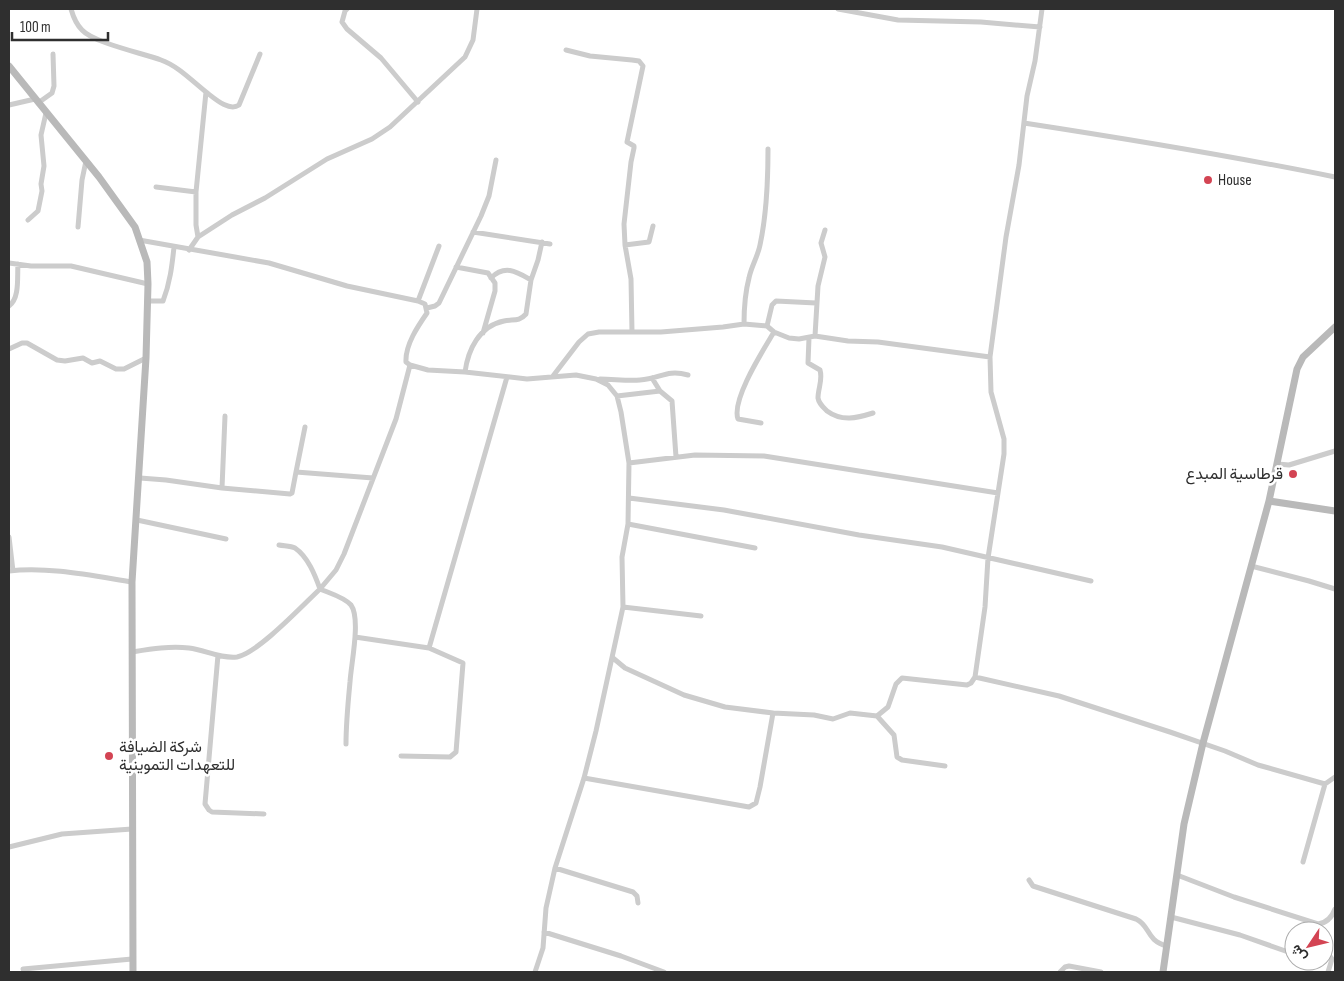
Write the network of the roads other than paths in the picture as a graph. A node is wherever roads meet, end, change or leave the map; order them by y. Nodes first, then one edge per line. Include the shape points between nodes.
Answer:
1 (71, 9) edge
2 (347, 9) edge
3 (477, 9) edge
4 (838, 9) edge
5 (1042, 9) edge
6 (1040, 27) junction
7 (566, 50) dead end
8 (53, 54) dead end
9 (260, 54) dead end
10 (9, 66) edge
11 (206, 92) junction
12 (37, 101) junction
13 (418, 102) junction
14 (9, 105) edge
15 (46, 113) junction
16 (1024, 123) junction
17 (768, 149) dead end
18 (496, 160) dead end
19 (86, 161) junction
20 (1335, 177) edge
21 (156, 187) dead end
22 (196, 192) junction
23 (28, 220) dead end
24 (653, 226) dead end
25 (78, 227) dead end
26 (825, 230) dead end
27 (473, 232) junction
28 (198, 237) junction
29 (140, 240) junction
30 (542, 242) junction
31 (550, 244) dead end
32 (625, 245) junction
33 (439, 246) dead end
34 (174, 247) junction
35 (189, 250) junction
36 (9, 263) edge
37 (18, 264) junction
38 (456, 267) junction
39 (491, 278) junction
40 (531, 280) junction
41 (148, 284) junction
42 (148, 300) junction
43 (418, 301) junction
44 (816, 303) junction
45 (9, 306) edge
46 (427, 308) junction
47 (744, 324) junction
48 (767, 326) junction
49 (1335, 327) edge
50 (632, 332) junction
51 (774, 332) junction
52 (482, 333) junction
53 (812, 337) junction
54 (9, 349) edge
55 (990, 357) junction
56 (146, 358) junction
57 (410, 365) junction
58 (465, 372) junction
59 (688, 375) dead end
60 (552, 376) junction
61 (507, 377) junction
62 (652, 378) junction
63 (596, 379) junction
64 (660, 391) junction
65 (617, 396) junction
66 (873, 413) dead end
67 (224, 416) dead end
68 (761, 423) dead end
69 (305, 427) dead end
70 (1335, 451) edge
71 (676, 457) junction
72 (630, 463) junction
73 (1278, 464) junction
74 (296, 472) junction
75 (140, 478) junction
76 (372, 478) junction
77 (222, 488) junction
78 (998, 493) junction
79 (629, 498) junction
80 (1269, 501) junction
81 (1335, 511) edge
82 (137, 520) junction
83 (628, 524) junction
84 (9, 537) edge
85 (226, 539) dead end
86 (279, 545) dead end
87 (755, 548) dead end
88 (988, 558) junction
89 (1251, 566) junction
90 (11, 571) edge
91 (1091, 581) dead end
92 (132, 582) junction
93 (320, 589) junction
94 (1335, 589) edge
95 (623, 607) junction
96 (701, 616) dead end
97 (355, 637) junction
98 (429, 648) junction
99 (132, 652) junction
100 (218, 655) junction
101 (613, 658) junction
102 (975, 677) junction
103 (773, 713) junction
104 (878, 716) junction
105 (1203, 743) junction
106 (346, 744) dead end
107 (401, 756) dead end
108 (945, 766) dead end
109 (584, 778) junction
110 (1335, 778) edge
111 (1325, 784) junction
112 (264, 814) dead end
113 (132, 829) junction
114 (9, 847) edge
115 (1303, 862) dead end
116 (555, 868) junction
117 (1177, 875) junction
118 (1029, 880) dead end
119 (638, 903) dead end
120 (1335, 909) edge
121 (1171, 917) junction
122 (544, 932) junction
123 (1167, 946) junction
124 (1284, 951) edge
125 (132, 959) junction
126 (23, 969) dead end
127 (133, 972) edge
128 (535, 972) edge
129 (664, 972) edge
130 (1060, 972) edge
131 (1101, 972) edge
132 (1163, 972) edge

1 - 11 street via 78,25 88,35 161,60
2 - 13 street via 342,22 381,58
3 - 13 street via 473,40 465,57
4 - 6 street via 898,20
5 - 6 street
6 - 16 street
7 - 32 street via 638,61 643,66 627,142 634,148 625,201
8 - 12 street via 52,93
9 - 11 street via 240,105 231,107
10 - 12 street
11 - 22 street
12 - 14 street
12 - 15 street
13 - 28 street via 372,139 327,159
15 - 19 street
15 - 23 street via 41,135 44,166 40,204
16 - 20 street
16 - 55 street
17 - 47 street via 768,191 760,246 744,302
18 - 27 street via 488,196
19 - 25 street
19 - 29 street via 135,227
21 - 22 street
22 - 28 street
24 - 32 street via 650,241
26 - 44 street via 821,243 825,257
27 - 30 street
27 - 38 street
28 - 35 street
29 - 34 street
29 - 41 street via 147,262
30 - 31 street
30 - 40 street
32 - 50 street via 632,279
33 - 43 street
34 - 35 street
34 - 42 street via 172,272 163,301
35 - 43 street via 269,263 347,286
36 - 37 street
37 - 41 street via 71,266
37 - 45 street via 16,296
38 - 39 street via 488,273
38 - 46 street via 439,303
39 - 40 street via 501,271 510,270
39 - 52 street via 495,291
40 - 52 street via 526,314 518,321 502,321
41 - 42 street
42 - 56 street
43 - 46 street
44 - 48 street via 776,301
44 - 53 street
46 - 57 street via 406,355 406,362
47 - 48 street
47 - 50 street
48 - 51 street
49 - 73 street via 1299,363
50 - 60 street via 588,334
51 - 53 street via 789,338
51 - 68 street via 748,378 736,415 741,421
52 - 58 street via 467,355
53 - 55 street
53 - 66 street via 808,363 820,370 822,379 818,400 823,408 836,417 851,419
54 - 56 street via 28,343 57,360 83,358 92,363 100,361 116,369 124,369
55 - 78 street via 991,392 1004,439
56 - 75 street
57 - 58 street via 428,370
57 - 76 street via 396,419
58 - 61 street
59 - 62 street via 669,372
60 - 61 street
60 - 63 street via 576,375
61 - 98 street
62 - 63 street
62 - 64 street
63 - 65 street via 608,385
64 - 65 street
64 - 71 street via 672,401
65 - 72 street
67 - 77 street
69 - 74 street
70 - 73 street via 1289,465
71 - 72 street
71 - 78 street via 715,454 764,456
72 - 79 street
73 - 80 street
74 - 76 street
74 - 77 street via 290,494
75 - 77 street
75 - 82 street
76 - 93 street via 344,554
78 - 88 street
79 - 83 street
79 - 88 street via 724,510 942,547
80 - 81 street
80 - 89 street
82 - 85 street
82 - 92 street
83 - 87 street
83 - 95 street via 622,557
84 - 90 street
86 - 93 street via 294,547 299,552 314,573
88 - 91 street
88 - 102 street
89 - 94 street
89 - 105 street
90 - 92 street via 81,574
92 - 99 street
93 - 97 street via 352,607
93 - 100 street via 249,652 238,656
95 - 96 street
95 - 101 street
97 - 98 street
97 - 106 street
98 - 107 street via 464,663 456,752 450,757
99 - 100 street via 163,647 190,648
99 - 113 street
100 - 112 street via 205,804 212,812
101 - 103 street via 625,668 702,701
101 - 109 street
102 - 104 street via 967,685 902,678 896,684 888,707
102 - 105 street via 1059,696
103 - 104 street via 833,719 850,713
103 - 109 street via 760,787 753,806
104 - 108 street via 894,735 898,757 902,760
105 - 111 street via 1258,765
105 - 117 street via 1184,824
109 - 116 street
110 - 111 street
111 - 115 street
113 - 114 street via 62,834
113 - 125 street
116 - 119 street via 633,892
116 - 122 street
117 - 120 street via 1318,924 1324,924
117 - 121 street
118 - 123 street via 1034,886 1136,919 1151,939
121 - 123 street
121 - 124 street
122 - 128 street via 543,948
122 - 129 street
123 - 132 street
125 - 126 street
125 - 127 street
130 - 131 street via 1069,966

